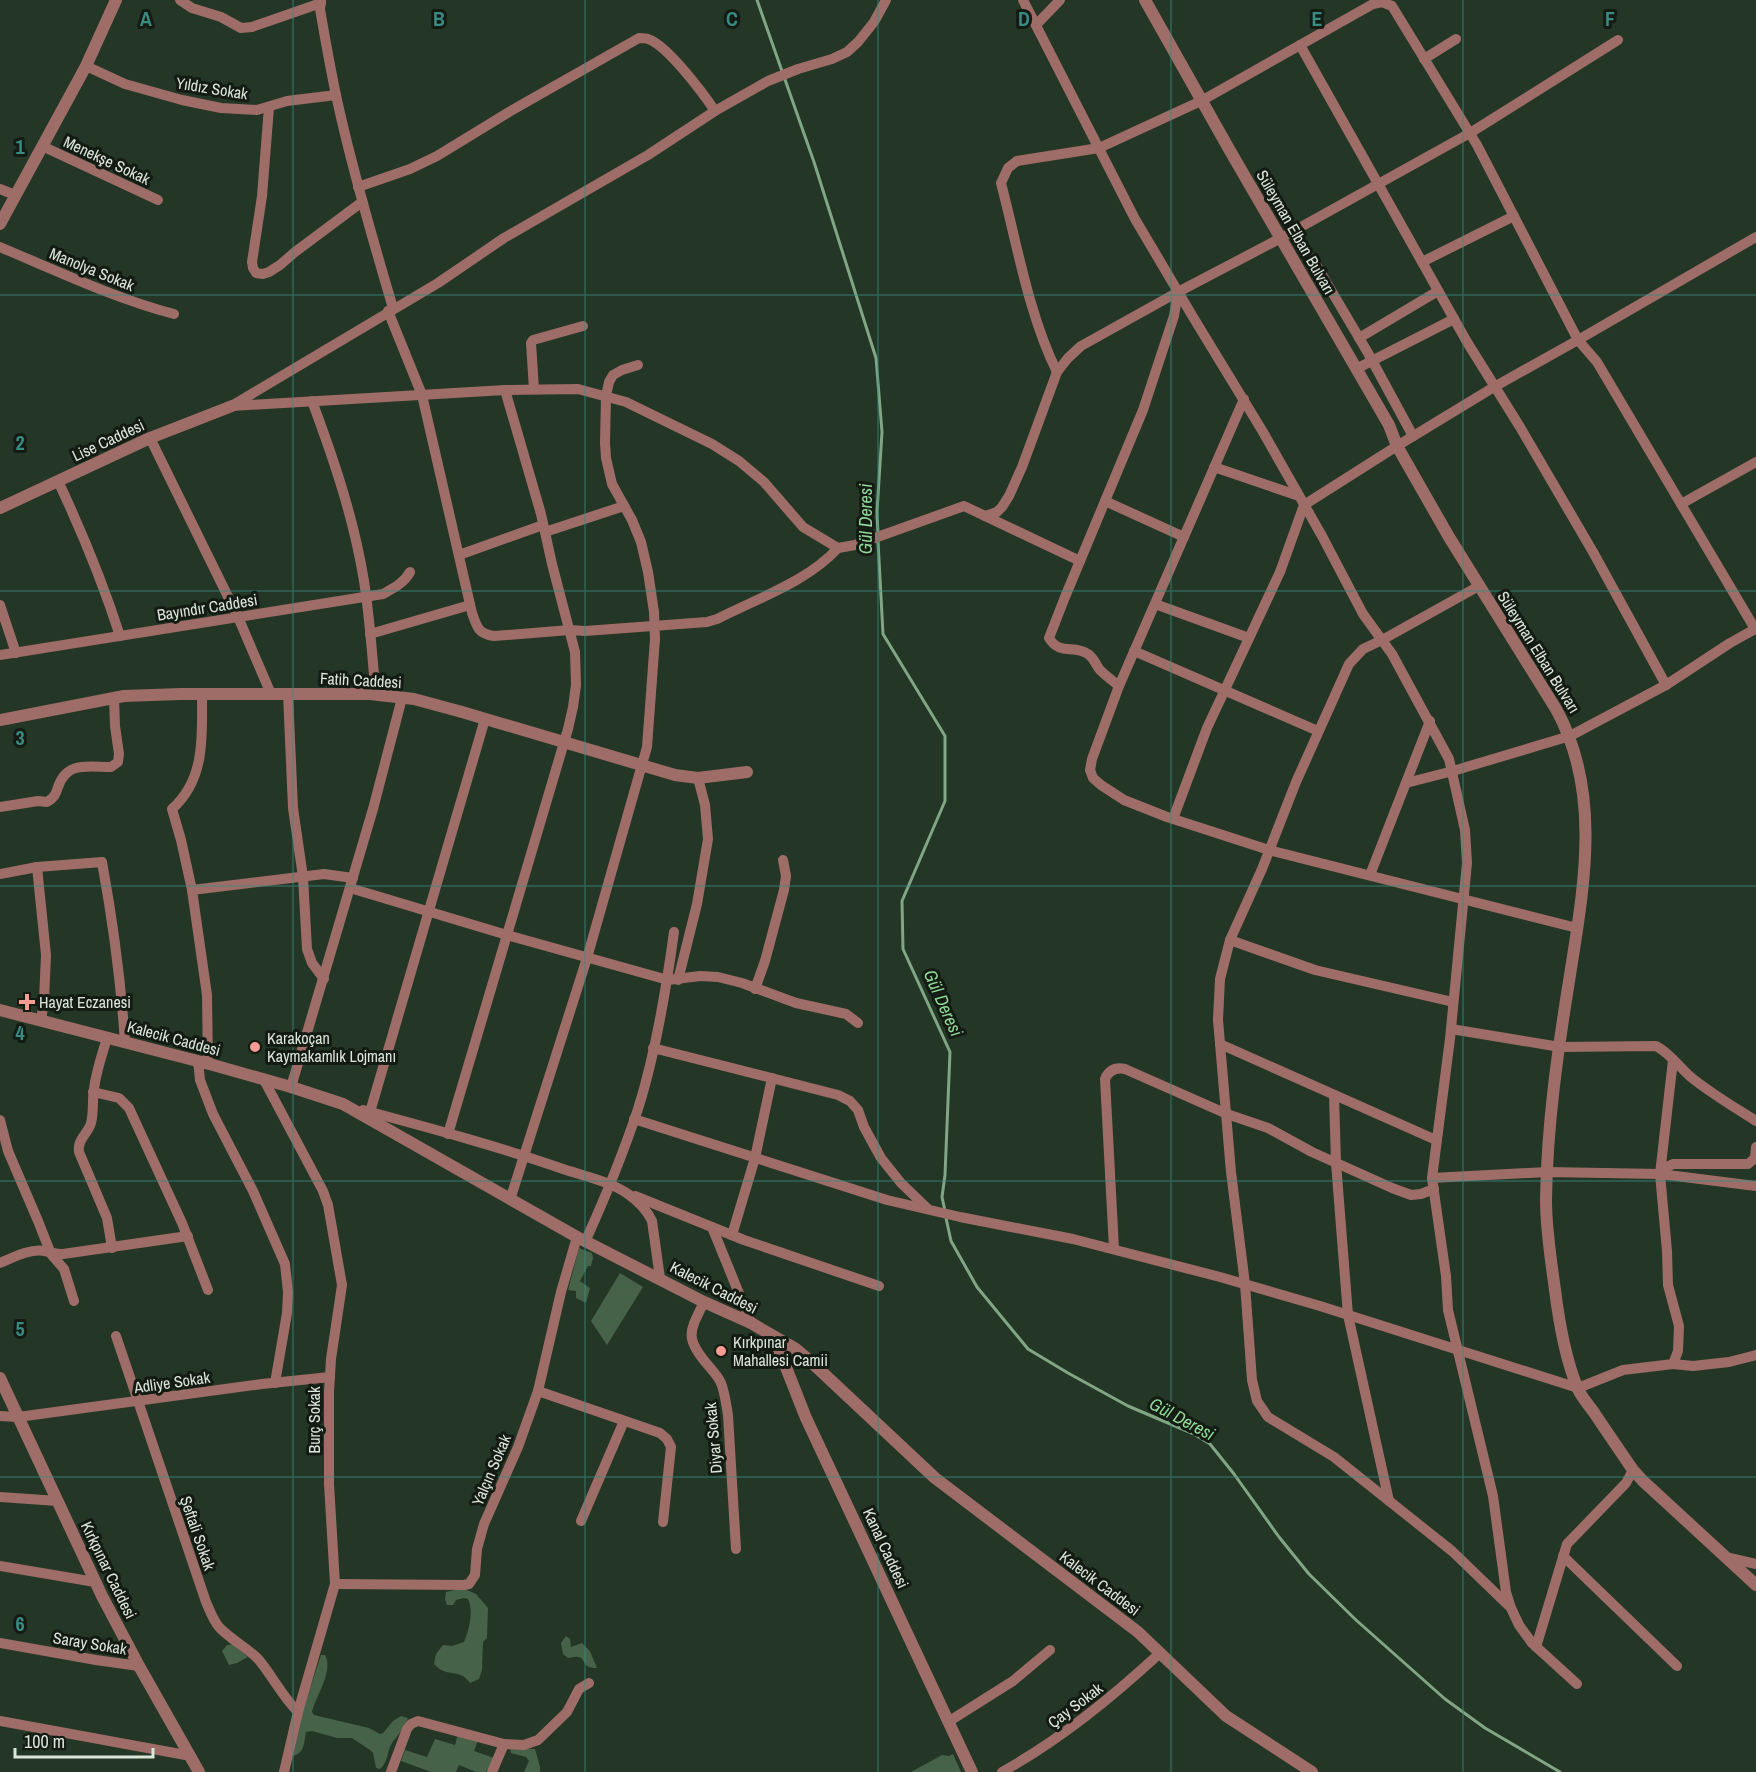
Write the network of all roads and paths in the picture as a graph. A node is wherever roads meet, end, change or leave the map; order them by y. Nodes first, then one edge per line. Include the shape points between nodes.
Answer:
1 (116, 0) edge
2 (180, 0) edge
3 (886, 0) edge
4 (1023, 0) edge
5 (1060, 0) edge
6 (1145, 0) edge
7 (321, 2) edge
8 (1036, 25) junction
9 (1456, 39) dead end
10 (1618, 40) dead end
11 (1300, 45) junction
12 (1424, 59) junction
13 (86, 66) junction
14 (336, 95) junction
15 (1201, 101) junction
16 (269, 107) junction
17 (715, 111) junction
18 (1470, 133) junction
19 (42, 147) junction
20 (1099, 148) junction
21 (1378, 183) junction
22 (358, 186) junction
23 (0, 189) edge
24 (15, 195) junction
25 (159, 200) dead end
26 (362, 202) junction
27 (1515, 216) junction
28 (0, 224) edge
29 (1756, 237) edge
30 (1281, 238) junction
31 (0, 247) edge
32 (1312, 258) dead end
33 (1422, 262) junction
34 (1438, 291) junction
35 (1178, 292) junction
36 (391, 310) junction
37 (174, 314) dead end
38 (1454, 320) junction
39 (583, 326) dead end
40 (1359, 338) junction
41 (1578, 340) junction
42 (1372, 361) junction
43 (638, 365) dead end
44 (1356, 369) junction
45 (1057, 372) junction
46 (1494, 387) junction
47 (534, 389) junction
48 (505, 390) junction
49 (422, 394) junction
50 (606, 396) junction
51 (1244, 399) junction
52 (312, 401) junction
53 (230, 407) junction
54 (1413, 436) junction
55 (150, 438) junction
56 (1396, 446) junction
57 (1756, 462) edge
58 (1214, 467) junction
59 (58, 481) junction
60 (1302, 500) junction
61 (1105, 501) junction
62 (1681, 504) junction
63 (624, 506) junction
64 (0, 508) edge
65 (985, 516) junction
66 (544, 528) junction
67 (1184, 537) junction
68 (838, 548) junction
69 (459, 555) junction
70 (1080, 561) junction
71 (410, 572) dead end
72 (1479, 586) junction
73 (366, 597) junction
74 (1155, 604) junction
75 (0, 605) edge
76 (470, 606) junction
77 (238, 617) junction
78 (655, 626) junction
79 (570, 630) junction
80 (1756, 630) edge
81 (370, 634) junction
82 (120, 636) junction
83 (1249, 639) junction
84 (1382, 640) junction
85 (1134, 651) junction
86 (16, 652) junction
87 (0, 655) edge
88 (1666, 685) junction
89 (1119, 686) junction
90 (1224, 690) junction
91 (202, 694) junction
92 (271, 694) junction
93 (288, 694) junction
94 (376, 695) junction
95 (114, 698) junction
96 (402, 698) junction
97 (485, 718) junction
98 (0, 720) edge
99 (1430, 721) junction
100 (1318, 731) junction
101 (1570, 736) junction
102 (562, 742) junction
103 (643, 766) junction
104 (1453, 771) junction
105 (747, 772) dead end
106 (698, 778) junction
107 (1406, 783) junction
108 (0, 807) edge
109 (1173, 819) junction
110 (1269, 850) junction
111 (783, 860) dead end
112 (36, 867) junction
113 (0, 874) edge
114 (1370, 875) junction
115 (303, 877) junction
116 (352, 883) junction
117 (192, 890) junction
118 (1464, 899) junction
119 (429, 912) junction
120 (1577, 928) junction
121 (674, 932) dead end
122 (507, 935) junction
123 (1230, 940) junction
124 (587, 958) junction
125 (324, 979) junction
126 (673, 980) junction
127 (755, 989) junction
128 (1453, 1002) junction
129 (0, 1010) edge
130 (41, 1021) junction
131 (858, 1023) dead end
132 (1451, 1029) junction
133 (107, 1038) junction
134 (125, 1042) junction
135 (1220, 1044) junction
136 (1560, 1047) junction
137 (654, 1048) junction
138 (1673, 1060) junction
139 (203, 1063) junction
140 (772, 1078) junction
141 (264, 1080) junction
142 (291, 1087) junction
143 (93, 1092) junction
144 (1334, 1095) junction
145 (343, 1104) junction
146 (370, 1112) junction
147 (1227, 1113) junction
148 (634, 1119) junction
149 (0, 1120) edge
150 (1756, 1121) edge
151 (448, 1134) junction
152 (1436, 1140) junction
153 (1756, 1147) edge
154 (525, 1156) junction
155 (755, 1158) junction
156 (1335, 1163) junction
157 (1547, 1172) junction
158 (1661, 1172) junction
159 (1433, 1184) junction
160 (611, 1185) junction
161 (1756, 1186) edge
162 (626, 1193) junction
163 (510, 1200) junction
164 (928, 1209) junction
165 (712, 1227) junction
166 (732, 1235) junction
167 (188, 1236) junction
168 (581, 1239) junction
169 (112, 1248) junction
170 (1114, 1249) junction
171 (51, 1254) junction
172 (0, 1263) edge
173 (660, 1278) junction
174 (1245, 1284) junction
175 (879, 1286) dead end
176 (208, 1290) dead end
177 (74, 1300) dead end
178 (704, 1302) junction
179 (1348, 1315) junction
180 (751, 1323) junction
181 (116, 1336) dead end
182 (774, 1337) junction
183 (1458, 1350) junction
184 (1756, 1355) edge
185 (1673, 1364) junction
186 (330, 1377) junction
187 (0, 1378) edge
188 (275, 1383) junction
189 (1578, 1388) junction
190 (538, 1391) junction
191 (139, 1401) junction
192 (0, 1416) edge
193 (18, 1417) junction
194 (624, 1421) junction
195 (1633, 1470) junction
196 (0, 1497) edge
197 (58, 1501) junction
198 (1389, 1501) junction
199 (581, 1521) dead end
200 (663, 1522) dead end
201 (736, 1549) dead end
202 (1563, 1556) junction
203 (1725, 1557) junction
204 (1756, 1564) edge
205 (0, 1566) edge
206 (95, 1581) junction
207 (335, 1584) junction
208 (1756, 1585) edge
209 (1511, 1608) junction
210 (0, 1643) edge
211 (1536, 1647) junction
212 (1050, 1650) dead end
213 (1160, 1653) junction
214 (139, 1666) junction
215 (1677, 1666) dead end
216 (589, 1683) dead end
217 (1577, 1684) dead end
218 (298, 1712) junction
219 (0, 1721) edge
220 (948, 1722) junction
221 (504, 1744) junction
222 (191, 1756) junction
223 (200, 1772) edge
224 (284, 1772) edge
225 (391, 1772) edge
226 (492, 1772) edge
227 (972, 1772) edge
228 (1002, 1772) edge
229 (1312, 1772) edge

1 - 13 street
2 - 7 street via 245,28
3 - 17 street via 874,22 847,52 768,81
4 - 8 street
5 - 8 street
6 - 15 street, Süleyman Elban Bulvarı
7 - 14 street
8 - 20 street
9 - 12 street
10 - 18 street
11 - 12 street via 1382,2 1392,6
11 - 15 street
11 - 21 street
12 - 18 street
13 - 16 street, Yıldız Sokak via 125,84 182,100 241,110
13 - 19 street
14 - 16 street, Yıldız Sokak
14 - 22 street
15 - 20 street
15 - 30 street, Süleyman Elban Bulvarı
16 - 26 street via 252,262 256,273 269,272 280,265
17 - 22 street via 658,44 639,38 437,156
17 - 36 street
18 - 21 street
18 - 27 street
19 - 24 street
19 - 25 street, Menekşe Sokak
20 - 35 street
20 - 45 street via 1017,161 1008,168 1001,183 1036,322
21 - 30 street
21 - 33 street
22 - 26 street
23 - 24 street
24 - 28 street
26 - 36 street
27 - 33 street
27 - 41 street
29 - 41 street
30 - 35 street
30 - 44 street, Süleyman Elban Bulvarı
31 - 37 street, Manolya Sokak via 116,296
32 - 40 street
33 - 34 street
34 - 38 street
34 - 40 street
35 - 45 street via 1080,346
35 - 51 street
35 - 61 street via 1143,410
36 - 49 street
36 - 53 street
38 - 42 street
38 - 46 street
39 - 47 street via 533,340
40 - 42 street
41 - 46 street
41 - 62 street via 1598,362
42 - 44 street
42 - 54 street
43 - 50 street via 613,375
44 - 56 street, Süleyman Elban Bulvarı via 1389,424
45 - 65 street via 1009,496 997,512
46 - 54 street
46 - 88 street via 1593,552
47 - 48 street
47 - 50 street via 578,389
48 - 49 street
48 - 66 street
49 - 52 street
49 - 69 street
50 - 63 street via 606,458 612,484
50 - 68 street via 677,426 730,455 764,482 803,527
51 - 58 street
51 - 60 street
52 - 53 street
52 - 73 street via 338,473
53 - 55 street, Lise Caddesi
54 - 56 street
55 - 59 street, Lise Caddesi
55 - 77 street
56 - 60 street
56 - 72 street, Süleyman Elban Bulvarı
57 - 62 street
58 - 60 street
58 - 67 street
59 - 64 street, Lise Caddesi
59 - 82 street via 85,540
60 - 83 street via 1280,572
60 - 84 street via 1363,614
61 - 67 street
61 - 70 street
62 - 80 street
63 - 66 street
63 - 78 street via 641,542
65 - 68 street via 964,506
65 - 70 street
66 - 69 street
66 - 79 street
67 - 74 street
68 - 78 street via 819,567 717,619
69 - 76 street
70 - 89 street via 1049,638 1061,649 1089,654 1098,668
71 - 73 street, Bayındır Caddesi via 397,587
72 - 84 street
72 - 101 street, Süleyman Elban Bulvarı
73 - 77 street, Bayındır Caddesi
73 - 81 street
74 - 83 street
74 - 85 street
75 - 86 street
76 - 79 street via 477,628 485,635
76 - 81 street
77 - 82 street, Bayındır Caddesi
77 - 92 street
78 - 79 street
78 - 103 street
79 - 102 street via 576,685
80 - 88 street
81 - 94 street
82 - 86 street, Bayındır Caddesi
83 - 90 street
84 - 99 street
84 - 100 street via 1363,649 1349,664
85 - 89 street
85 - 90 street
86 - 87 street, Bayındır Caddesi
88 - 101 street
89 - 109 street via 1092,759 1093,778 1124,800
90 - 100 street
90 - 109 street
91 - 92 street, Fatih Caddesi
91 - 95 street, Fatih Caddesi
91 - 117 street via 200,759 190,788 172,809
92 - 93 street, Fatih Caddesi
93 - 94 street, Fatih Caddesi
93 - 115 street via 293,808
94 - 96 street, Fatih Caddesi
95 - 98 street, Fatih Caddesi
95 - 108 street via 119,754 115,765 69,769 55,796 47,802
96 - 97 street, Fatih Caddesi
96 - 116 street
97 - 102 street, Fatih Caddesi
97 - 119 street
99 - 104 street
99 - 107 street
100 - 110 street
101 - 104 street
101 - 120 street, Süleyman Elban Bulvarı via 1585,821 1586,856
102 - 103 street, Fatih Caddesi
102 - 122 street
103 - 106 street, Fatih Caddesi
103 - 124 street
104 - 107 street
104 - 118 street via 1465,830
105 - 106 street, Fatih Caddesi
106 - 126 street via 708,839 697,904
107 - 114 street
109 - 110 street
110 - 114 street
110 - 123 street
111 - 127 street via 784,890
112 - 113 street
112 - 130 street via 46,955
112 - 134 street via 102,862 114,928
114 - 118 street
115 - 116 street via 324,874
115 - 117 street
115 - 125 street via 307,949
116 - 119 street
116 - 125 street
117 - 139 street via 207,995
118 - 120 street
118 - 128 street
119 - 122 street
119 - 146 street
120 - 136 street, Süleyman Elban Bulvarı
121 - 126 street
122 - 124 street
122 - 151 street
123 - 128 street via 1315,970
123 - 135 street via 1218,994
124 - 126 street
124 - 154 street
125 - 142 street
126 - 127 street via 717,977
126 - 137 street, Yalçın Sokak
127 - 131 street via 846,1014
128 - 132 street
129 - 130 street, Kalecik Caddesi
130 - 133 street, Kalecik Caddesi
132 - 136 street
132 - 152 street
133 - 134 street, Kalecik Caddesi
133 - 143 street
134 - 139 street, Kalecik Caddesi
135 - 144 street
135 - 147 street
136 - 138 street via 1652,1046
136 - 157 street, Süleyman Elban Bulvarı via 1549,1121
137 - 140 street
137 - 148 street, Yalçın Sokak
138 - 150 street via 1690,1077
138 - 158 street
139 - 141 street, Kalecik Caddesi
139 - 188 street via 200,1080 213,1114 285,1264 287,1313
140 - 155 street
140 - 164 street via 850,1101 881,1158
141 - 142 street, Kalecik Caddesi
141 - 186 street, Burç Sokak via 317,1178 327,1205 342,1285
142 - 145 street, Kalecik Caddesi
143 - 167 street via 118,1098 129,1108
143 - 169 street via 92,1122 78,1146 107,1218
144 - 152 street
144 - 156 street
145 - 146 street
145 - 163 street, Kalecik Caddesi
146 - 151 street
147 - 156 street via 1268,1128
147 - 170 street via 1125,1069 1107,1075
147 - 174 street
148 - 155 street
148 - 160 street, Yalçın Sokak
149 - 171 street via 8,1151
151 - 154 street
152 - 159 street
153 - 158 street via 1755,1158 1749,1164 1673,1164
154 - 160 street
154 - 163 street
155 - 164 street
155 - 166 street
156 - 159 street via 1411,1195 1421,1194
156 - 179 street
157 - 158 street
157 - 159 street
157 - 189 street, Süleyman Elban Bulvarı via 1550,1256 1559,1321
158 - 161 street
158 - 185 street via 1668,1285 1679,1326 1678,1352
159 - 183 street via 1448,1310
160 - 162 street
160 - 168 street, Yalçın Sokak
162 - 165 street
162 - 173 street via 652,1221
163 - 168 street, Kalecik Caddesi
164 - 170 street
165 - 166 street
165 - 180 street
166 - 175 street
167 - 169 street
167 - 176 street
168 - 173 street, Kalecik Caddesi
168 - 190 street, Yalçın Sokak via 561,1292
169 - 171 street
170 - 174 street
171 - 172 street via 42,1250
171 - 177 street via 64,1269
173 - 178 street, Kalecik Caddesi
174 - 179 street
174 - 198 street via 1257,1401 1268,1417 1334,1457
178 - 180 street, Kalecik Caddesi
178 - 201 street, Diyar Sokak via 691,1336 696,1351 721,1382 725,1395
179 - 183 street
179 - 198 street
180 - 182 street, Kalecik Caddesi
181 - 191 street, Şeftali Sokak
182 - 213 street, Kalecik Caddesi via 808,1359 935,1478 1138,1632
182 - 220 street, Kanal Caddesi via 806,1418
183 - 189 street
183 - 209 street via 1493,1496
184 - 185 street via 1693,1366
185 - 189 street via 1623,1370
186 - 188 street, Adliye Sokak
186 - 207 street, Burç Sokak via 329,1484
187 - 193 street, Kırkpınar Caddesi
188 - 191 street, Adliye Sokak
189 - 195 street, Süleyman Elban Bulvarı
190 - 194 street
190 - 207 street, Yalçın Sokak via 484,1524 475,1575 469,1584
191 - 193 street, Adliye Sokak
191 - 218 street, Şeftali Sokak via 213,1618 260,1662
192 - 193 street, Adliye Sokak
193 - 197 street, Kırkpınar Caddesi
194 - 199 street
194 - 200 street via 660,1433 671,1447
195 - 202 street via 1626,1483 1570,1540
195 - 203 street, Süleyman Elban Bulvarı
196 - 197 street
197 - 206 street, Kırkpınar Caddesi
198 - 209 street via 1452,1551
202 - 211 street
202 - 215 street
203 - 204 street
203 - 208 street, Süleyman Elban Bulvarı
205 - 206 street
206 - 214 street, Kırkpınar Caddesi
207 - 218 street, Burç Sokak
209 - 211 street
210 - 214 street, Saray Sokak
211 - 217 street
212 - 220 street via 1013,1681
213 - 228 street, Çay Sokak via 1082,1720
213 - 229 street, Kalecik Caddesi via 1227,1716
214 - 222 street, Kırkpınar Caddesi
216 - 221 street via 576,1692 567,1712 538,1740 524,1745
218 - 224 street, Burç Sokak
219 - 222 street
220 - 227 street, Kanal Caddesi
221 - 225 street via 418,1720 407,1729
221 - 226 street
222 - 223 street, Kırkpınar Caddesi

